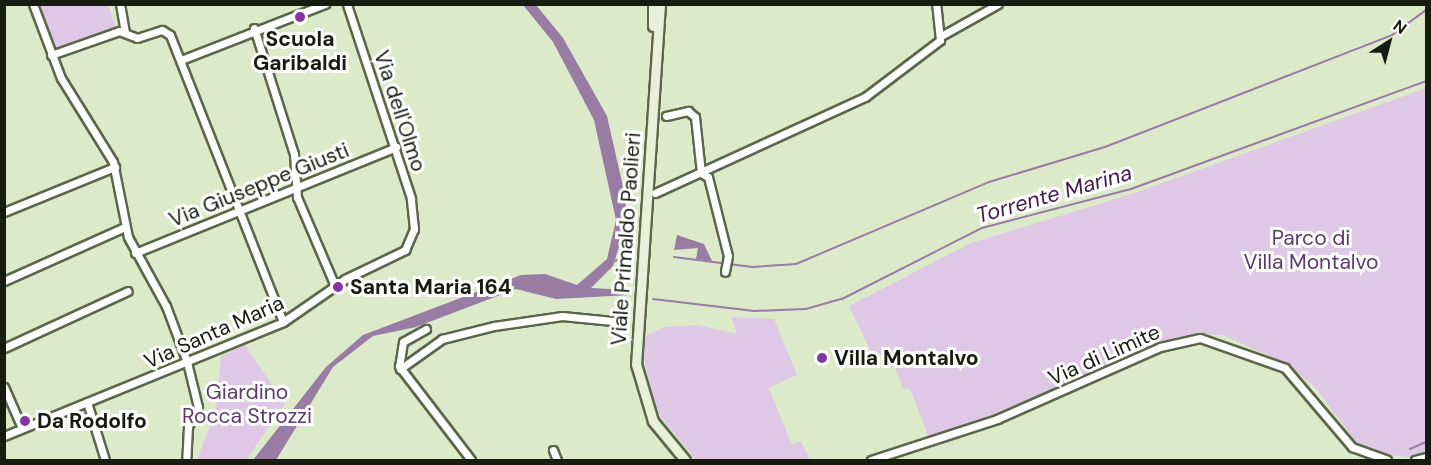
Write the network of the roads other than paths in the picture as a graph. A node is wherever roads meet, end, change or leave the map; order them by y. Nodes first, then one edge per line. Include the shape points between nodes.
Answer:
1 (33, 4) edge
2 (120, 4) edge
3 (325, 4) edge
4 (347, 4) edge
5 (653, 4) edge
6 (660, 4) edge
7 (936, 4) edge
8 (998, 4) edge
9 (254, 28) junction
10 (125, 31) junction
11 (941, 36) junction
12 (51, 55) junction
13 (181, 60) junction
14 (656, 62) junction
15 (666, 116) dead end
16 (396, 147) junction
17 (116, 167) junction
18 (701, 173) junction
19 (297, 187) junction
20 (655, 193) dead end
21 (242, 209) junction
22 (4, 212) edge
23 (125, 227) junction
24 (414, 228) joint
25 (135, 254) junction
26 (725, 272) dead end
27 (4, 281) edge
28 (335, 286) junction
29 (128, 291) dead end
30 (283, 322) junction
31 (623, 322) dead end
32 (426, 328) dead end
33 (4, 348) edge
34 (187, 362) junction
35 (400, 369) junction
36 (4, 387) edge
37 (87, 402) junction
38 (22, 429) junction
39 (4, 436) edge
40 (553, 450) dead end
41 (105, 460) edge
42 (186, 460) edge
43 (471, 460) edge
44 (557, 460) edge
45 (685, 460) edge
46 (871, 460) edge
47 (1387, 460) edge

1 - 12 street
2 - 10 street
3 - 9 street
4 - 16 street, Via dell'Olmo
5 - 14 main road
6 - 14 main road, Viale Primaldo Paolieri
7 - 11 street
8 - 11 street
9 - 13 street via 246,37
9 - 19 street via 284,117
10 - 12 street
10 - 13 street via 137,38 165,31
11 - 18 street via 837,113
12 - 17 street
13 - 21 street
14 - 45 main road, Viale Primaldo Paolieri via 636,364 653,421
15 - 18 street via 688,111 695,117
16 - 19 street, Via Giuseppe Giusti
16 - 24 street, Via dell'Olmo
17 - 22 street
17 - 23 street
18 - 20 street
18 - 26 street via 708,177 728,256
19 - 21 street, Via Giuseppe Giusti
19 - 28 street
21 - 25 street, Via Giuseppe Giusti
21 - 30 street
23 - 25 street
23 - 27 street
24 - 28 street, Via Santa Maria via 398,257
25 - 34 street via 166,306
28 - 30 street, Via Santa Maria
29 - 33 street
30 - 34 street, Via Santa Maria
31 - 35 street via 562,316 494,326 442,339
32 - 35 street via 403,342
34 - 37 street, Via Santa Maria
34 - 42 street via 198,407 188,427
35 - 43 street
36 - 38 street
37 - 38 street, Via Santa Maria
37 - 41 street
38 - 39 street, Via Santa Maria
40 - 44 street
46 - 47 street, Via di Limite via 997,419 1160,347 1200,338 1285,369 1352,447

